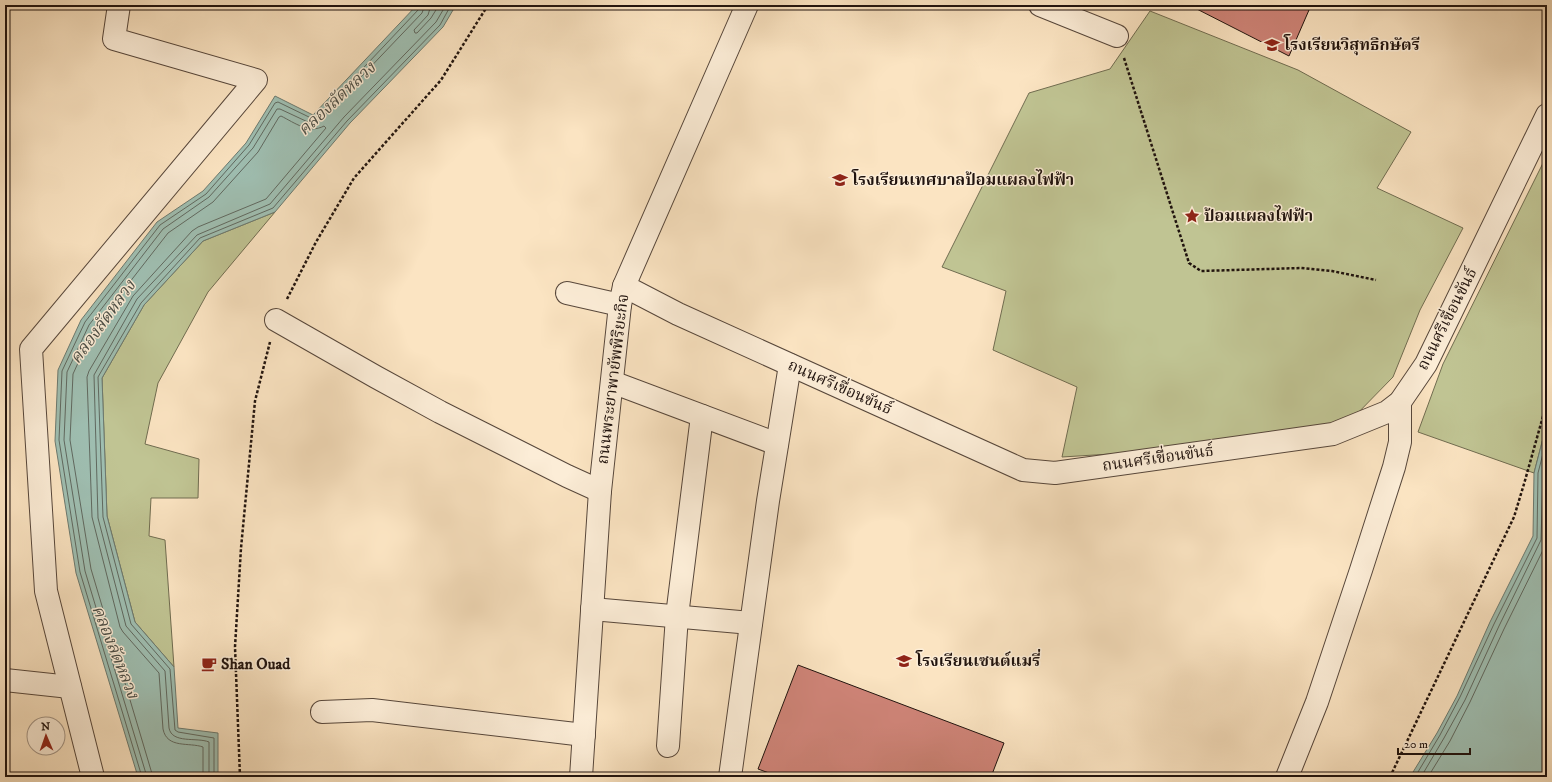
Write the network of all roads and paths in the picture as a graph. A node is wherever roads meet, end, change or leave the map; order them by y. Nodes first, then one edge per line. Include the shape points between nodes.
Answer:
1 (119, 5) edge
2 (488, 5) edge
3 (747, 5) edge
4 (1040, 5) edge
5 (1117, 36) joint
6 (1547, 115) edge
7 (1376, 280) dead end
8 (567, 293) dead end
9 (622, 296) junction
10 (276, 320) junction
11 (790, 365) junction
12 (612, 382) junction
13 (1400, 402) junction
14 (1547, 402) edge
15 (702, 416) junction
16 (777, 444) junction
17 (600, 491) junction
18 (592, 609) junction
19 (677, 616) junction
20 (751, 622) junction
21 (5, 680) edge
22 (70, 687) junction
23 (322, 712) dead end
24 (584, 735) junction
25 (668, 746) dead end
26 (93, 777) edge
27 (240, 777) edge
28 (581, 777) edge
29 (730, 777) edge
30 (1287, 777) edge
31 (1390, 777) edge

1 - 22 street via 114,39 256,80 31,349 46,591
2 - 10 path via 441,80 354,178 316,242
3 - 9 street, ถนนพระยาพายัพพิริยะกิจ
4 - 5 street
5 - 7 path via 1189,263 1201,271 1300,268 1332,270
6 - 13 street, ถนนศรีเขื่อนขันธ์ via 1426,364
8 - 9 street, ถนนศรีเขื่อนขันธ์
9 - 11 street, ถนนศรีเขื่อนขันธ์ via 678,314
9 - 12 street, ถนนพระยาพายัพพิริยะกิจ
10 - 17 street via 440,412
10 - 27 path via 255,401 240,548 235,647
11 - 13 street, ถนนศรีเขื่อนขันธ์ via 1023,470 1054,472 1333,434 1387,412
11 - 16 street
12 - 15 street
12 - 17 street, ถนนพระยาพายัพพิริยะกิจ
13 - 30 street via 1400,442 1394,468 1317,702
14 - 31 path via 1514,517
15 - 16 street
15 - 19 street
16 - 20 street
17 - 18 street, ถนนพระยาพายัพพิริยะกิจ
18 - 19 street
18 - 24 street, ถนนพระยาพายัพพิริยะกิจ
19 - 20 street
19 - 25 street
20 - 29 street
21 - 22 street
22 - 26 street
23 - 24 street via 372,710
24 - 28 street, ถนนพระยาพายัพพิริยะกิจ

